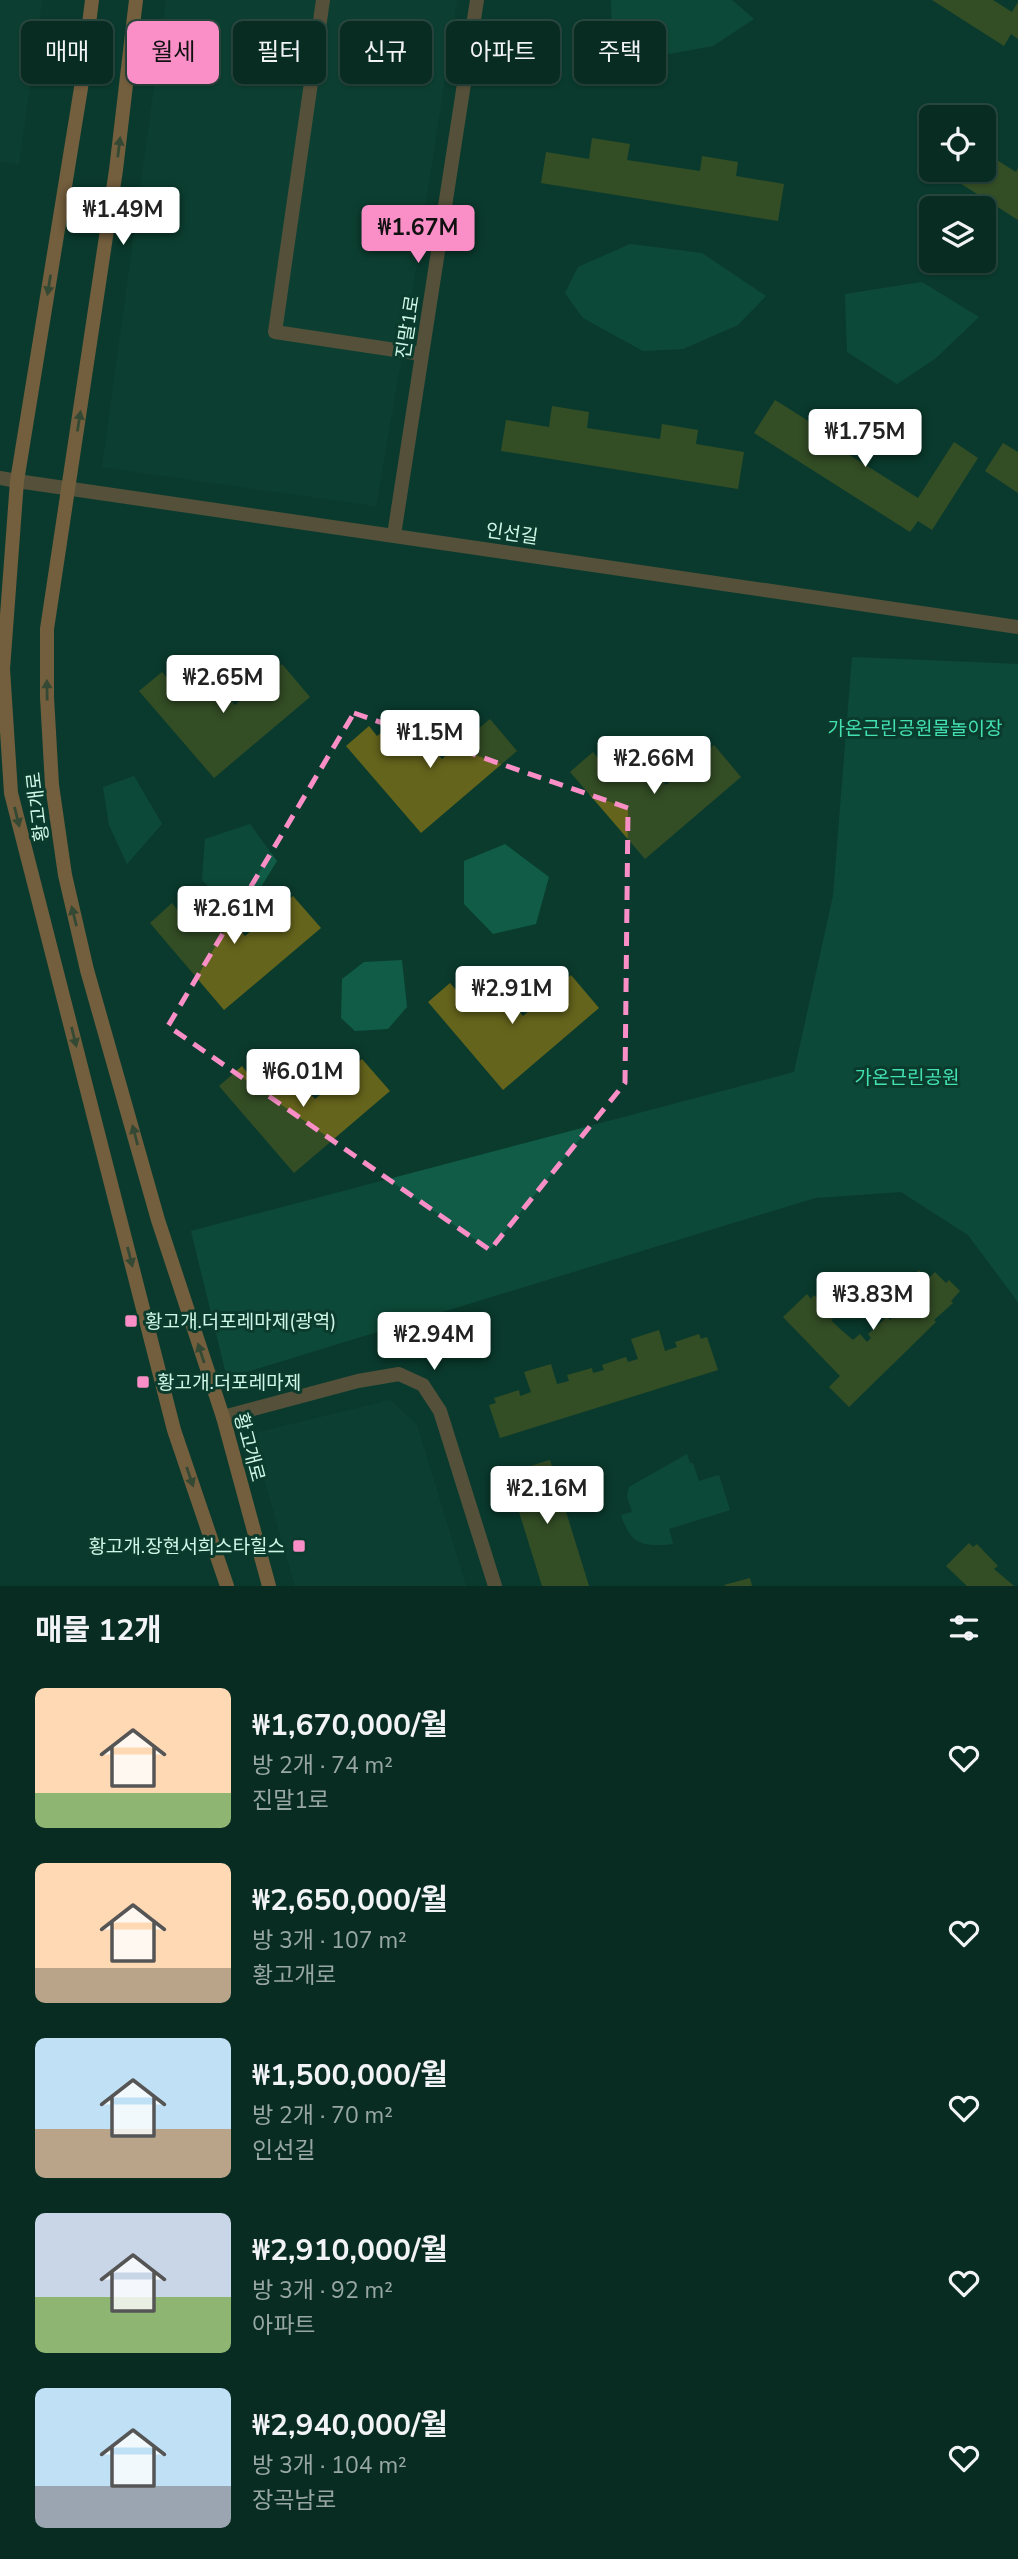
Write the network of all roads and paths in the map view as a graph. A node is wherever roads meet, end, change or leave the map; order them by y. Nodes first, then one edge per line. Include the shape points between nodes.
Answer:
1 (92, 0) edge
2 (136, 0) edge
3 (323, 0) edge
4 (477, 0) edge
5 (422, 354) junction
6 (0, 478) edge
7 (17, 481) junction
8 (69, 488) junction
9 (394, 535) junction
10 (1018, 627) edge
11 (223, 1417) junction
12 (227, 1586) edge
13 (269, 1586) edge
14 (495, 1586) edge

1 -> 7 main road, 황고개로
8 -> 2 main road, 황고개로
3 - 5 street via 275,332
4 - 5 street, 진말1로
5 - 9 street, 진말1로
6 - 7 street, 인선길
7 - 8 street, 인선길
7 -> 12 main road, 황고개로 via 3,669 10,793 174,1430
8 - 9 street, 인선길
11 -> 8 main road, 황고개로 via 158,1220 65,875 52,785 47,629
9 - 10 street, 인선길
11 - 13 main road, 황고개로
11 - 14 street via 399,1374 423,1385 440,1411

